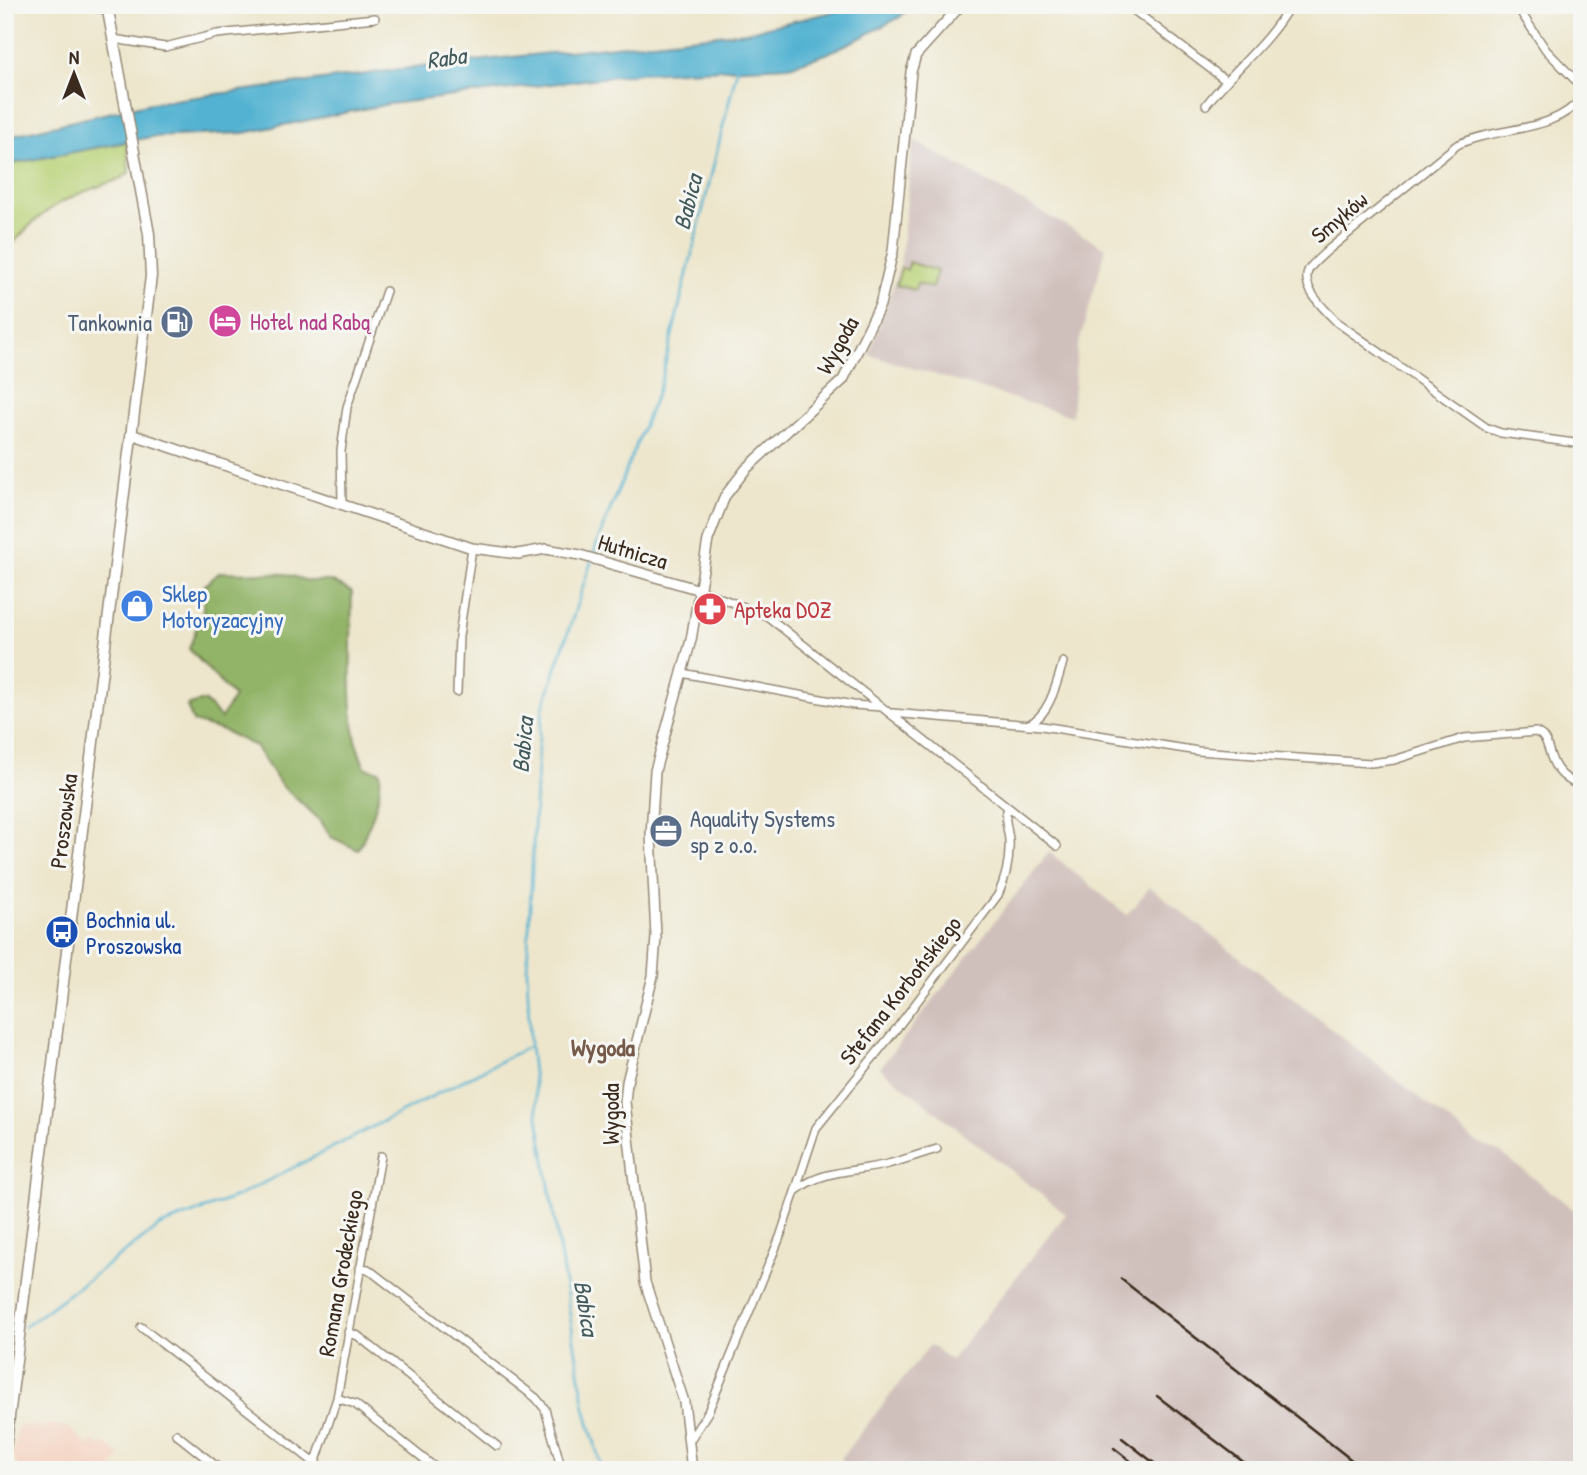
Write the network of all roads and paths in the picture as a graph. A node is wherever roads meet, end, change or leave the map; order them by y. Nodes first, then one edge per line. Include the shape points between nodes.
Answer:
1 (84, 5) edge
2 (961, 5) edge
3 (1127, 5) edge
4 (1290, 5) edge
5 (1516, 5) edge
6 (107, 7) edge
7 (375, 18) dead end
8 (113, 39) junction
9 (1225, 80) junction
10 (1582, 87) edge
11 (1582, 97) edge
12 (1206, 105) dead end
13 (386, 291) dead end
14 (131, 434) junction
15 (1582, 444) edge
16 (342, 503) junction
17 (472, 548) junction
18 (700, 590) junction
19 (1063, 662) dead end
20 (682, 673) junction
21 (457, 692) dead end
22 (884, 707) junction
23 (892, 712) junction
24 (1026, 725) junction
25 (1582, 787) edge
26 (1008, 808) junction
27 (1057, 846) dead end
28 (937, 1149) dead end
29 (381, 1156) dead end
30 (797, 1190) junction
31 (359, 1268) junction
32 (141, 1327) dead end
33 (348, 1332) junction
34 (337, 1398) junction
35 (176, 1434) dead end
36 (690, 1440) junction
37 (497, 1446) dead end
38 (5, 1449) edge
39 (5, 1466) edge
40 (314, 1467) edge
41 (11, 1470) edge
42 (222, 1470) edge
43 (438, 1470) edge
44 (562, 1470) edge
45 (692, 1470) edge

1 - 6 street
2 - 18 street, Wygoda via 916,55 911,72 893,251 880,305 843,380 746,469 725,496 708,540
3 - 9 street
4 - 9 street
5 - 10 street via 1546,50
6 - 8 main road, Proszowska
7 - 8 street via 217,34 165,47
8 - 14 main road, Proszowska via 152,264
9 - 12 street
11 - 15 street, Smyków via 1557,118 1457,145 1328,250 1307,276 1319,304 1338,323 1487,428
13 - 16 street via 346,407
14 - 16 street, Hutnicza
14 - 38 main road, Proszowska
16 - 17 street, Hutnicza
17 - 18 street, Hutnicza via 580,555
17 - 21 street via 459,636
18 - 20 street, Wygoda
18 - 22 street, Hutnicza via 767,616
19 - 24 street via 1055,690 1039,716
20 - 22 street
20 - 36 street, Wygoda via 655,771 653,976 625,1102 645,1282 684,1402
22 - 23 street, Hutnicza
23 - 24 street
23 - 26 street, Hutnicza
24 - 25 street via 1198,751 1371,763 1464,738 1536,732 1546,740 1558,774
26 - 27 street, Hutnicza
26 - 30 street, Stefana Korbońskiego via 1004,816 1009,840 1005,879 999,895 830,1107 816,1128
28 - 30 street via 814,1179
29 - 31 street, Romana Grodeckiego
30 - 36 street, Stefana Korbońskiego via 708,1412
31 - 33 street, Romana Grodeckiego
31 - 44 street via 368,1269 536,1398 545,1409
32 - 40 street, Romana Grodeckiego
33 - 34 street, Romana Grodeckiego
33 - 37 street
34 - 40 street, Romana Grodeckiego
34 - 43 street via 355,1405
35 - 42 street
36 - 45 street, Wygoda
39 - 41 street

